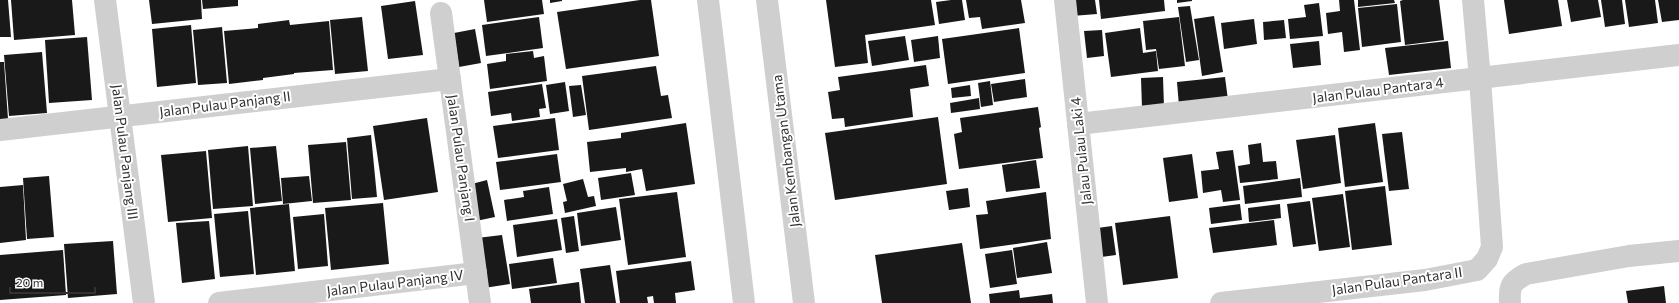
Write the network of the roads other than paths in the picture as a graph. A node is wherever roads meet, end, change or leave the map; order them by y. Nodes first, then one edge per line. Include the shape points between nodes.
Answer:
1 (105, 0) edge
2 (708, 0) edge
3 (767, 0) edge
4 (1065, 0) edge
5 (1473, 0) edge
6 (441, 13) dead end
7 (1679, 55) edge
8 (450, 79) junction
9 (1480, 79) junction
10 (120, 116) junction
11 (1078, 124) junction
12 (0, 130) edge
13 (1679, 251) edge
14 (476, 273) junction
15 (144, 303) edge
16 (219, 303) edge
17 (480, 303) edge
18 (744, 303) edge
19 (804, 303) edge
20 (1097, 303) edge
21 (1221, 303) edge
22 (1510, 303) edge

1 - 10 street, Jalan Pulau Panjang III
2 - 18 street
3 - 19 street, Jalan Kembangan Utama
4 - 11 street, Jalau Pulau Laki 4
5 - 9 street
6 - 8 street, Jalan Pulau Panjang I
7 - 9 street, Jalan Pulau Pantara 4
8 - 10 street, Jalan Pulau Panjang II
8 - 14 street, Jalan Pulau Panjang I
9 - 11 street, Jalan Pulau Pantara 4
9 - 21 street, Jalan Pulau Pantara II via 1492,247 1487,259 1477,270 1425,280
10 - 12 street, Jalan Pulau Panjang II
10 - 15 street, Jalan Pulau Panjang III
11 - 20 street, Jalau Pulau Laki 4
13 - 22 street via 1629,256 1526,274 1515,280 1512,285 1509,291
14 - 16 street, Jalan Pulau Panjang IV
14 - 17 street, Jalan Pulau Panjang I

